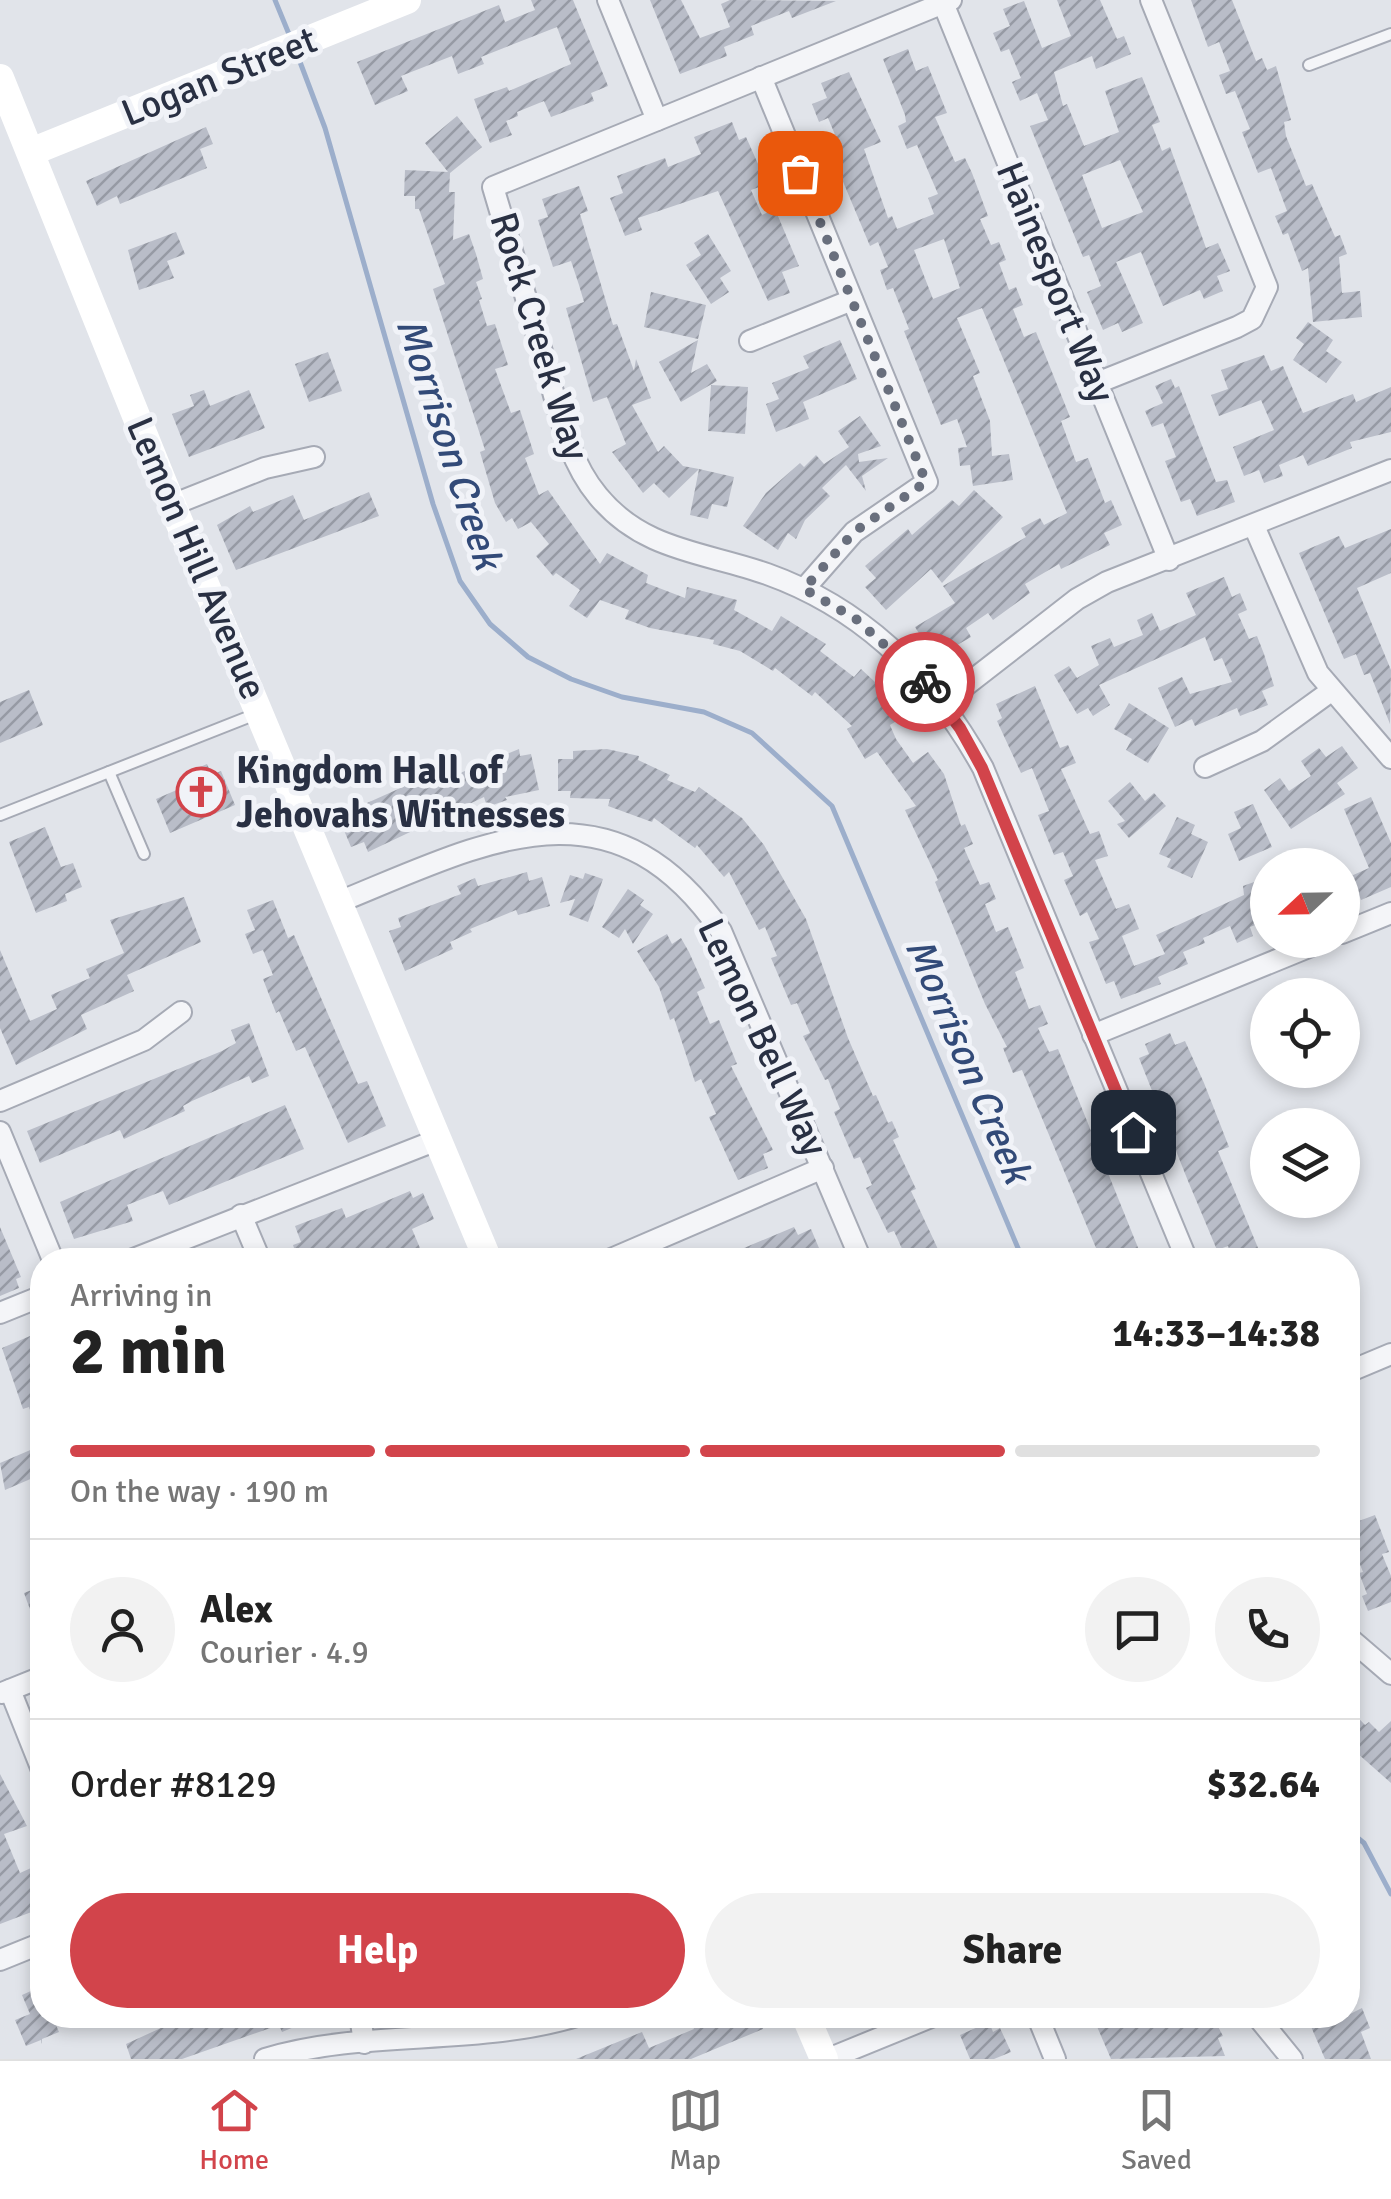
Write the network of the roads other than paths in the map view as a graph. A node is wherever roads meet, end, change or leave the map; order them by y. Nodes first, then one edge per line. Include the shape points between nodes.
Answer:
1 (407, 0) edge
2 (608, 0) edge
3 (1152, 0) edge
4 (947, 2) edge
5 (374, 7) edge
6 (1391, 34) edge
7 (1309, 65) dead end
8 (0, 78) edge
9 (762, 78) junction
10 (657, 120) junction
11 (31, 152) junction
12 (852, 300) junction
13 (750, 341) dead end
14 (1096, 383) junction
15 (314, 457) dead end
16 (1391, 470) edge
17 (172, 505) junction
18 (1254, 526) junction
19 (1169, 560) junction
20 (804, 589) junction
21 (1330, 692) junction
22 (944, 703) junction
23 (262, 712) junction
24 (1391, 758) edge
25 (1205, 767) dead end
26 (109, 772) junction
27 (0, 816) edge
28 (144, 854) dead end
29 (338, 902) junction
30 (1391, 914) edge
31 (1360, 926) edge
32 (1282, 958) edge
33 (181, 1012) dead end
34 (1093, 1035) junction
35 (0, 1101) edge
36 (0, 1132) edge
37 (437, 1140) junction
38 (823, 1168) junction
39 (242, 1215) junction
40 (48, 1248) edge
41 (161, 1248) edge
42 (255, 1248) edge
43 (483, 1248) edge
44 (637, 1248) edge
45 (856, 1248) edge
46 (1182, 1248) edge
47 (30, 1301) edge
48 (0, 1313) edge
49 (1391, 1354) edge
50 (1360, 1367) edge
51 (1360, 1647) edge
52 (1391, 1674) edge
53 (30, 1682) edge
54 (5, 1692) edge
55 (30, 1745) edge
56 (30, 1948) edge
57 (0, 1960) edge
58 (362, 2028) edge
59 (519, 2028) edge
60 (811, 2028) edge
61 (904, 2028) edge
62 (1042, 2028) edge
63 (1267, 2028) edge
64 (364, 2043) junction
65 (266, 2059) edge
66 (826, 2059) edge
67 (1055, 2059) edge
68 (1292, 2059) edge

1 - 5 street, Logan Street
2 - 10 street
3 - 14 street via 1266,286 1252,319
4 - 9 street, Rock Creek Way
4 - 14 street, Hainesport Way
5 - 11 street, Logan Street via 324,34
6 - 7 lane
8 - 11 street, Lemon Hill Avenue
9 - 10 street, Rock Creek Way
9 - 12 street
10 - 20 street, Rock Creek Way via 493,187 571,450 598,496 633,529 682,552
11 - 17 street, Lemon Hill Avenue
12 - 13 street
12 - 20 street via 926,482 854,532
14 - 19 street, Hainesport Way
15 - 17 street via 265,468
16 - 18 street
17 - 23 street, Lemon Hill Avenue
18 - 19 street
18 - 21 street via 1305,652
19 - 22 street via 1078,599
20 - 22 street, Rock Creek Way via 887,643
21 - 24 street
21 - 25 street via 1262,741
22 - 34 street, Rock Creek Way via 982,768
23 - 26 lane
23 - 29 street, Lemon Hill Avenue
26 - 27 lane
26 - 28 lane
29 - 37 street, Lemon Hill Avenue
29 - 38 street, Lemon Bell Way via 515,835 581,835 634,852 683,885 720,931
30 - 31 street
32 - 34 street
33 - 35 street via 144,1040
34 - 46 street, Rock Creek Way
36 - 40 street
37 - 39 street
37 - 43 street, Lemon Hill Avenue
38 - 44 street
38 - 45 street, Lemon Bell Way
39 - 41 street
39 - 42 street
47 - 48 street
49 - 50 street
51 - 52 street
53 - 54 street
54 - 55 street
56 - 57 street
58 - 64 street
59 - 64 street
60 - 66 street
61 - 66 street
62 - 67 street
63 - 68 street
64 - 65 street

